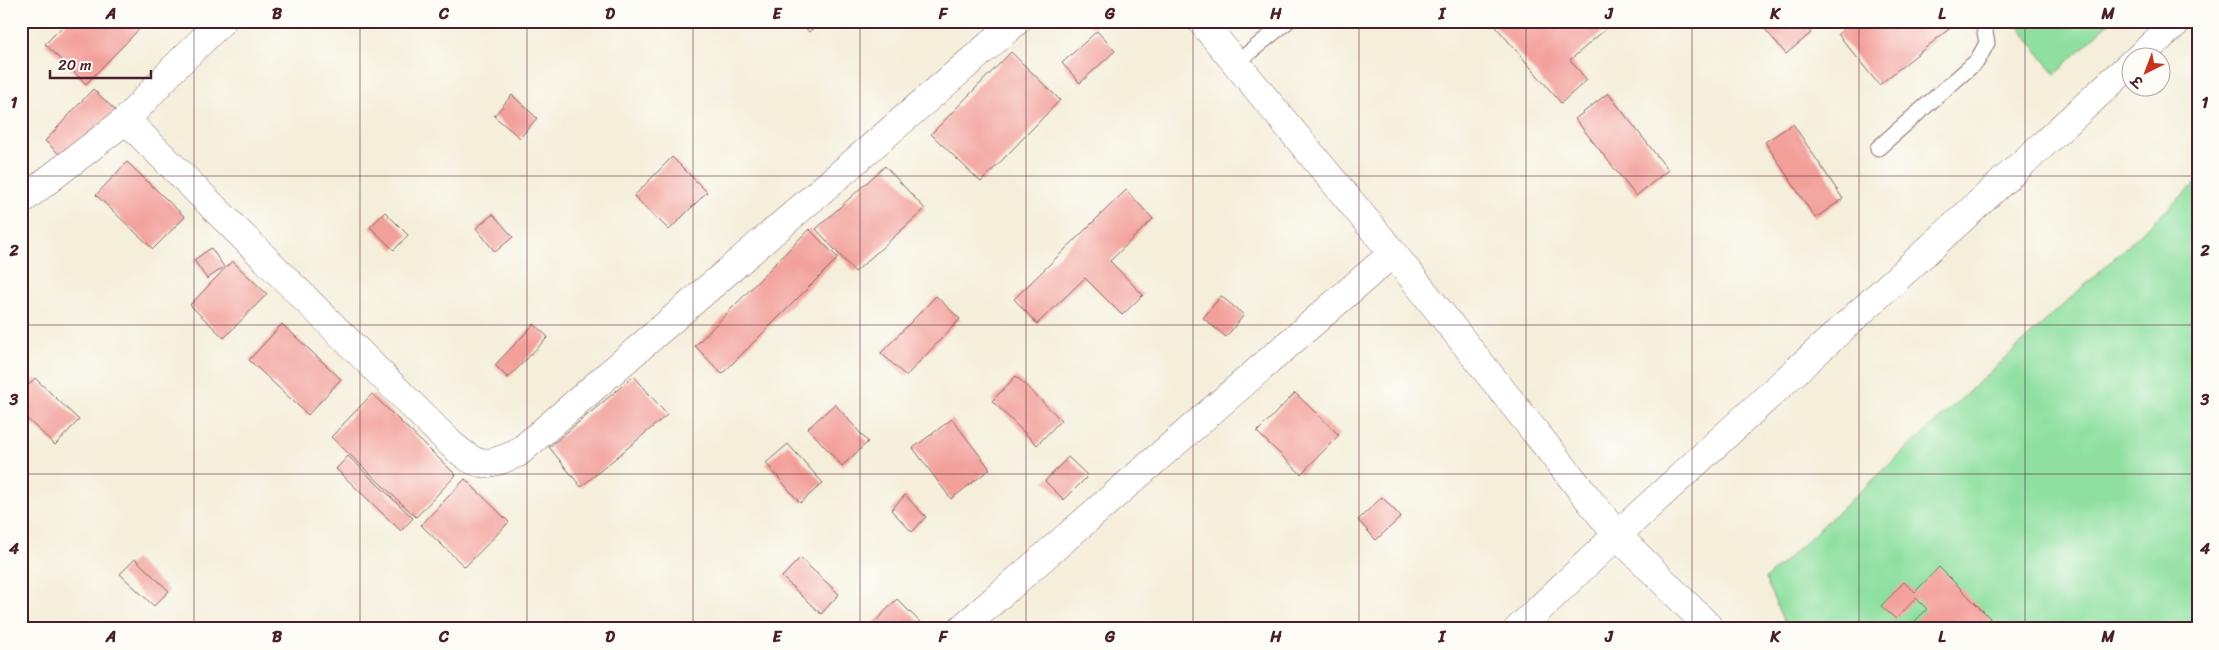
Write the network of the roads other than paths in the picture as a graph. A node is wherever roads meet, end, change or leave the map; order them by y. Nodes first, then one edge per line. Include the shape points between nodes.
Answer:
1 (222, 21) edge
2 (1017, 21) edge
3 (1201, 21) edge
4 (1288, 21) edge
5 (1983, 21) edge
6 (2178, 21) edge
7 (2149, 48) edge
8 (1235, 64) junction
9 (2122, 73) edge
10 (126, 120) junction
11 (1878, 148) dead end
12 (21, 201) edge
13 (1393, 253) junction
14 (1617, 535) junction
15 (961, 629) edge
16 (1518, 629) edge
17 (1711, 629) edge

1 - 10 street via 172,68
2 - 10 street via 518,453 493,463 471,462 451,444
3 - 8 street
4 - 8 lane
5 - 11 lane via 1987,43 1977,62
6 - 7 street
8 - 13 street
9 - 14 street
10 - 12 street
13 - 14 street
13 - 15 street
14 - 16 street
14 - 17 street

